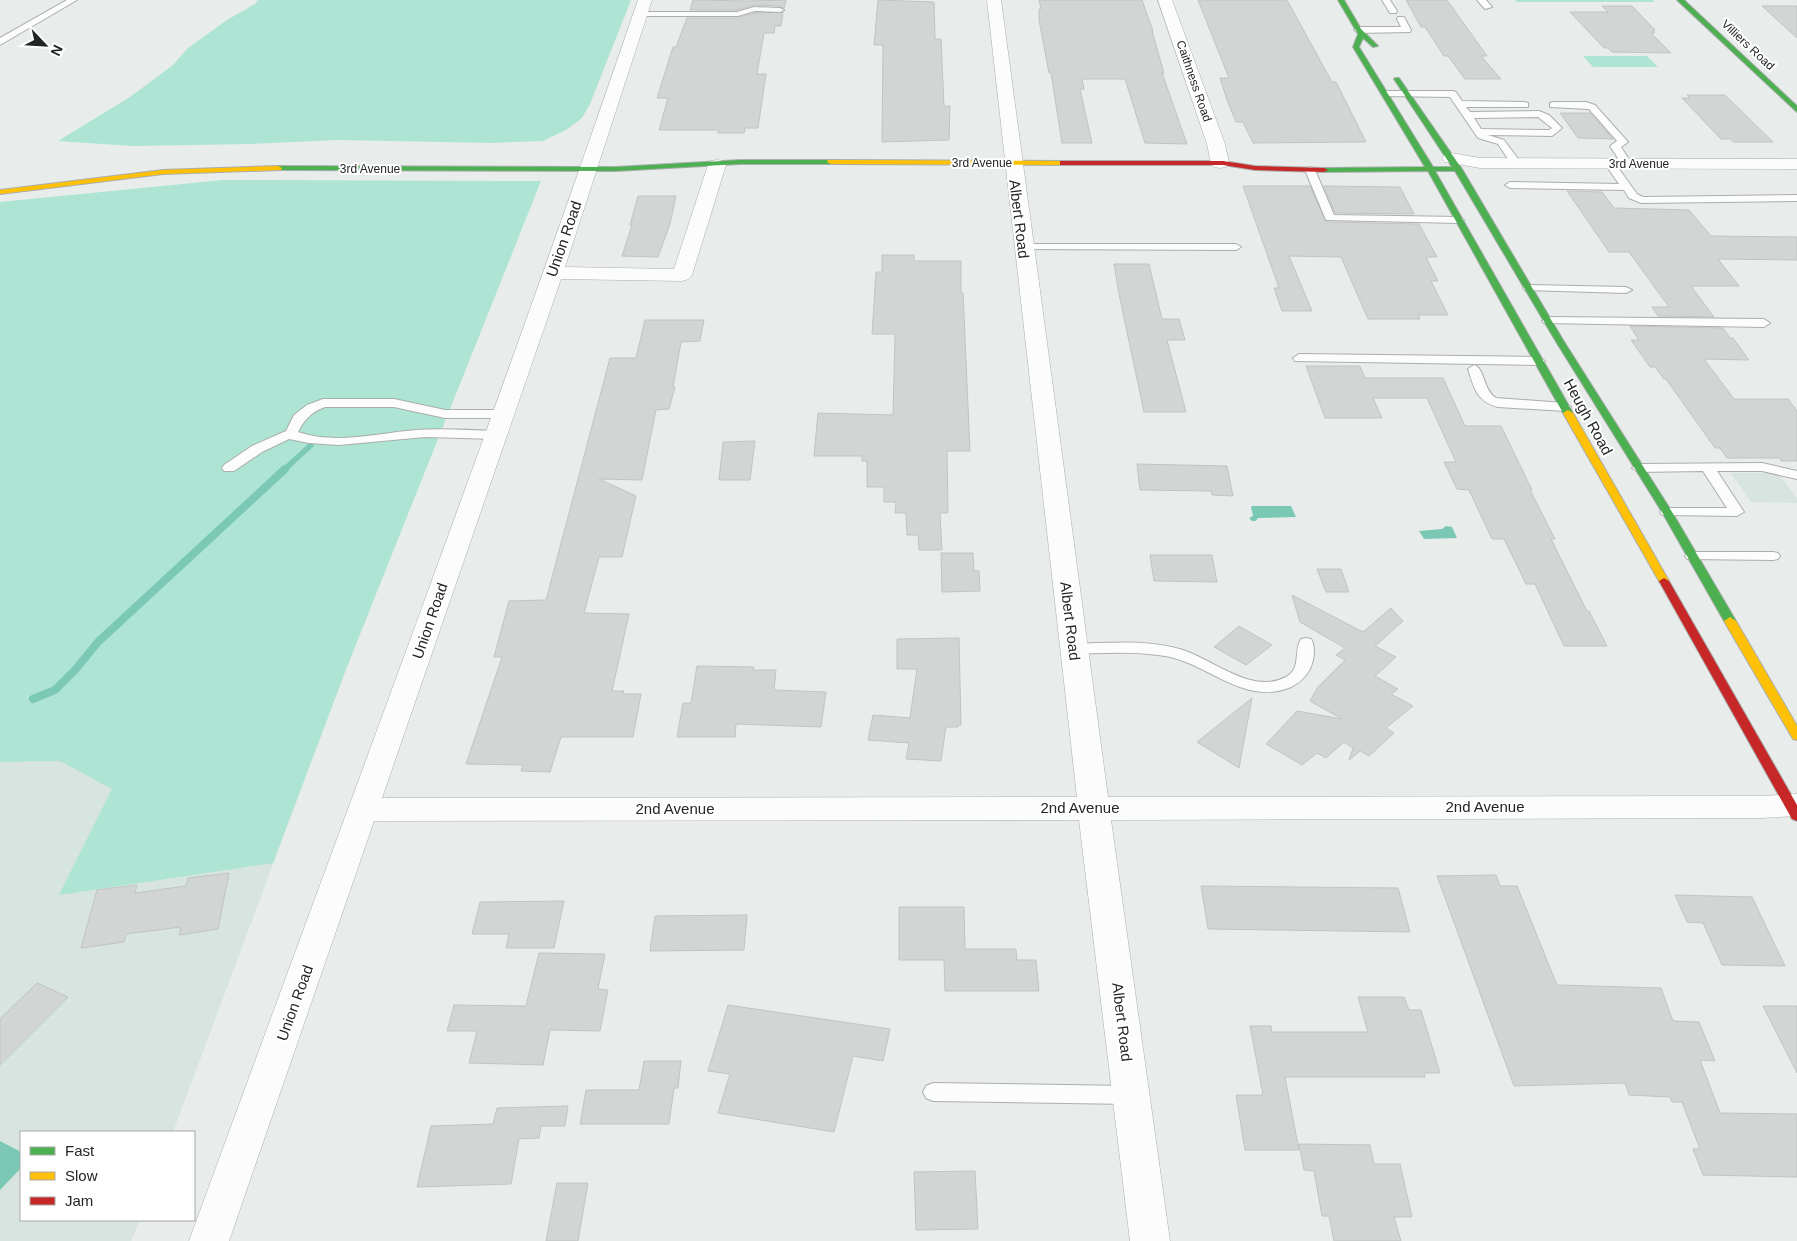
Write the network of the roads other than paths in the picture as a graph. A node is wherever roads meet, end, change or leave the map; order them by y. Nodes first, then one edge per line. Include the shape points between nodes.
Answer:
1 (73, 0) edge
2 (994, 0) edge
3 (1165, 0) edge
4 (1341, 0) edge
5 (1386, 0) edge
6 (1481, 0) edge
7 (1680, 0) edge
8 (1692, 5) edge
9 (643, 7) edge
10 (1488, 7) dead end
11 (780, 10) dead end
12 (1393, 11) dead end
13 (1401, 19) dead end
14 (1360, 32) junction
15 (0, 42) edge
16 (1386, 94) junction
17 (1407, 94) junction
18 (1797, 94) edge
19 (1459, 104) junction
20 (1538, 105) dead end
21 (1553, 105) dead end
22 (1797, 110) edge
23 (1467, 115) junction
24 (1480, 134) junction
25 (1563, 138) dead end
26 (1280, 157) dead end
27 (1419, 158) junction
28 (599, 159) junction
29 (189, 160) dead end
30 (740, 162) junction
31 (1012, 163) junction
32 (1221, 163) junction
33 (1516, 163) junction
34 (134, 164) dead end
35 (1454, 164) junction
36 (1619, 164) junction
37 (1797, 164) edge
38 (717, 165) junction
39 (1310, 170) junction
40 (1430, 170) junction
41 (1510, 186) dead end
42 (1626, 187) junction
43 (0, 192) edge
44 (1797, 198) edge
45 (1459, 220) junction
46 (1023, 247) junction
47 (1236, 247) dead end
48 (552, 273) junction
49 (1529, 288) junction
50 (1626, 290) dead end
51 (1548, 321) junction
52 (1764, 322) dead end
53 (1299, 358) dead end
54 (1539, 361) junction
55 (1474, 369) dead end
56 (1565, 407) junction
57 (499, 424) junction
58 (291, 433) junction
59 (1707, 467) junction
60 (228, 468) dead end
61 (1640, 468) junction
62 (1797, 476) edge
63 (1667, 512) junction
64 (1692, 556) junction
65 (1773, 556) dead end
66 (1306, 643) dead end
67 (1073, 649) junction
68 (1797, 736) edge
69 (1095, 808) junction
70 (1795, 809) edge
71 (364, 810) junction
72 (933, 1092) dead end
73 (1131, 1095) junction
74 (209, 1241) edge
75 (1150, 1241) edge

1 - 15 lane
2 - 31 street, Albert Road
3 - 32 street, Caithness Road
4 - 14 main road, Heugh Road
5 - 12 lane
6 - 10 lane
7 - 8 main road, Villiers Road
8 - 18 main road, Villiers Road via 1704,9
8 - 22 main road, Villiers Road
9 - 11 lane via 738,14 754,9
9 - 28 street, Union Road
13 - 14 lane via 1407,30
14 - 16 main road, Heugh Road via 1356,46
14 - 17 main road, Heugh Road via 1373,43
16 - 17 lane
16 - 27 main road, Heugh Road
17 - 19 lane via 1453,94
17 - 35 main road, Heugh Road
19 - 20 lane
19 - 23 lane
21 - 36 lane via 1592,107 1623,142 1615,146
23 - 24 lane
23 - 24 lane via 1539,114 1557,128 1552,133
24 - 25 lane
24 - 33 lane via 1501,142
26 - 32 main road, 3rd Avenue
27 - 35 main road, 3rd Avenue
27 - 40 main road, Heugh Road
28 - 30 main road, 3rd Avenue
28 - 38 main road, 3rd Avenue
28 - 43 main road, 3rd Avenue via 163,172
28 - 48 street, Union Road
29 - 34 main road
30 - 31 main road, 3rd Avenue
30 - 38 main road, 3rd Avenue
31 - 32 main road, 3rd Avenue
31 - 46 street, Albert Road
32 - 39 main road, 3rd Avenue
33 - 35 street, 3rd Avenue
33 - 36 street, 3rd Avenue
35 - 40 main road, 3rd Avenue
35 - 49 main road, Heugh Road
36 - 37 street, 3rd Avenue
36 - 42 lane
38 - 48 street via 682,275
39 - 40 main road, 3rd Avenue
39 - 45 lane via 1330,218
40 - 45 main road, Heugh Road
41 - 42 lane
42 - 44 lane via 1641,200
45 - 54 main road, Heugh Road
46 - 47 lane
46 - 67 street, Albert Road
48 - 57 street, Union Road
49 - 50 lane
49 - 51 main road, Heugh Road
51 - 52 lane
51 - 61 main road, Heugh Road
53 - 54 lane
54 - 56 main road, Heugh Road
55 - 56 lane via 1484,396 1489,400
56 - 70 main road, Heugh Road
57 - 58 lane via 345,442 326,442
57 - 58 lane via 394,403 323,403 299,418
57 - 71 street, Union Road
58 - 60 lane via 257,449
59 - 61 lane
59 - 62 lane via 1762,467
59 - 63 lane via 1737,512
61 - 63 main road, Heugh Road
63 - 64 main road, Heugh Road
64 - 65 lane
64 - 68 main road, Heugh Road
66 - 67 lane via 1305,665 1297,678 1286,684 1259,687 1180,654 1158,649
67 - 69 street, Albert Road
69 - 70 street, 2nd Avenue
69 - 71 street, 2nd Avenue
69 - 73 street, Albert Road
71 - 74 street, Union Road
72 - 73 lane
73 - 75 street, Albert Road

